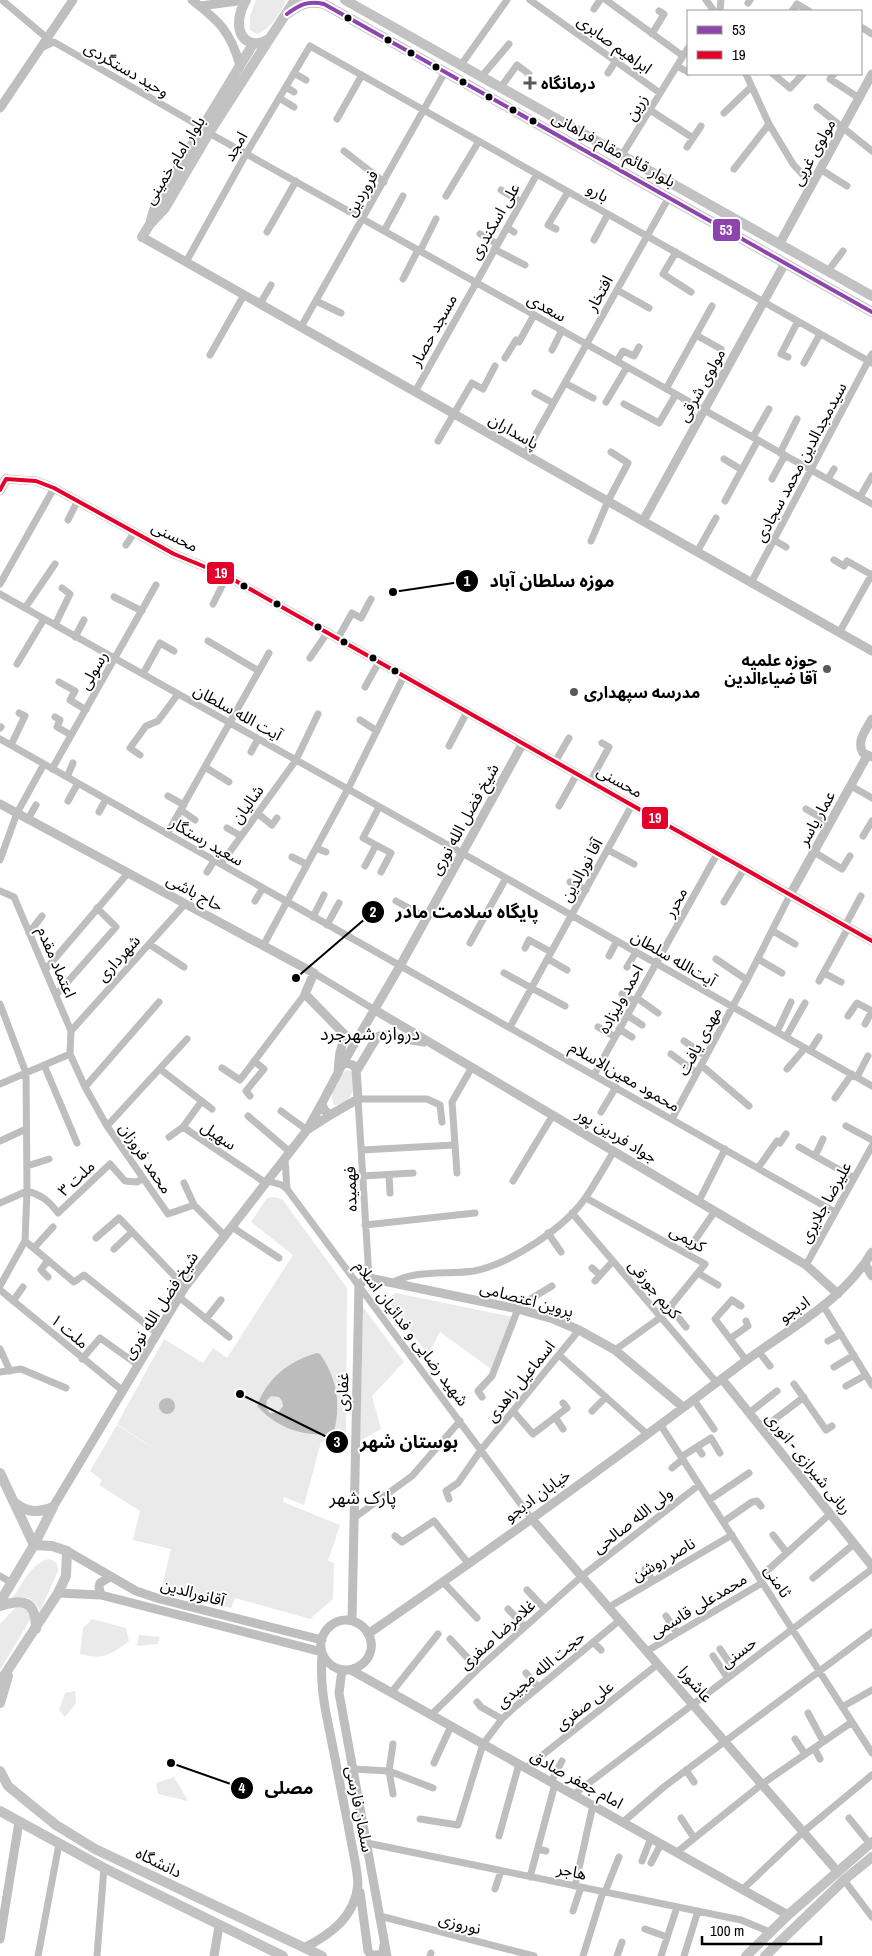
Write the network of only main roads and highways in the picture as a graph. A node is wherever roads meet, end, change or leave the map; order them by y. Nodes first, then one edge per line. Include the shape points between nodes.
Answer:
1 (246, 0) edge
2 (295, 0) edge
3 (346, 0) edge
4 (287, 14) junction
5 (270, 38) junction
6 (252, 44) junction
7 (205, 130) junction
8 (142, 237) road end
9 (872, 296) edge
10 (872, 312) edge
11 (6, 479) road end
12 (0, 490) edge
13 (0, 1473) edge
14 (14, 1502) junction
15 (34, 1545) junction
16 (0, 1602) edge
17 (0, 1606) edge
18 (36, 1629) junction
19 (10, 1670) junction
20 (0, 1682) edge
21 (0, 1703) edge
22 (0, 1771) edge
23 (4, 1783) edge
24 (0, 1812) edge
25 (871, 1843) edge
26 (872, 1857) edge
27 (837, 1871) junction
28 (844, 1880) junction
29 (283, 1956) edge
30 (322, 1956) edge
31 (746, 1956) edge
32 (765, 1956) edge

1 - 6 main road via 240,15 240,28 243,38
2 - 4 main road, بلوار امام خمینی
3 - 9 main road, بلوار قائم مقام فراهانی
4 - 5 main road, بلوار امام خمینی
4 - 10 main road, بلوار قائم مقام فراهانی via 304,3 324,4
5 - 6 main road
5 - 7 main road, بلوار امام خمینی
6 - 7 main road, بلوار امام خمینی
7 - 8 main road, بلوار امام خمینی via 165,208
11 - 12 main road
13 - 14 main road
14 - 15 main road
14 - 15 main road via 23,1510 32,1512 53,1508
15 - 16 main road
15 - 18 main road via 66,1551 66,1576
17 - 18 main road via 26,1602 35,1614
18 - 19 main road
19 - 20 main road
19 - 21 main road
22 - 23 main road, دانشگاه
23 - 30 main road, دانشگاه via 56,1825 95,1849
24 - 29 main road, دانشگاه via 104,1868
25 - 27 main road
26 - 28 main road
27 - 28 main road
27 - 31 main road
28 - 32 main road

